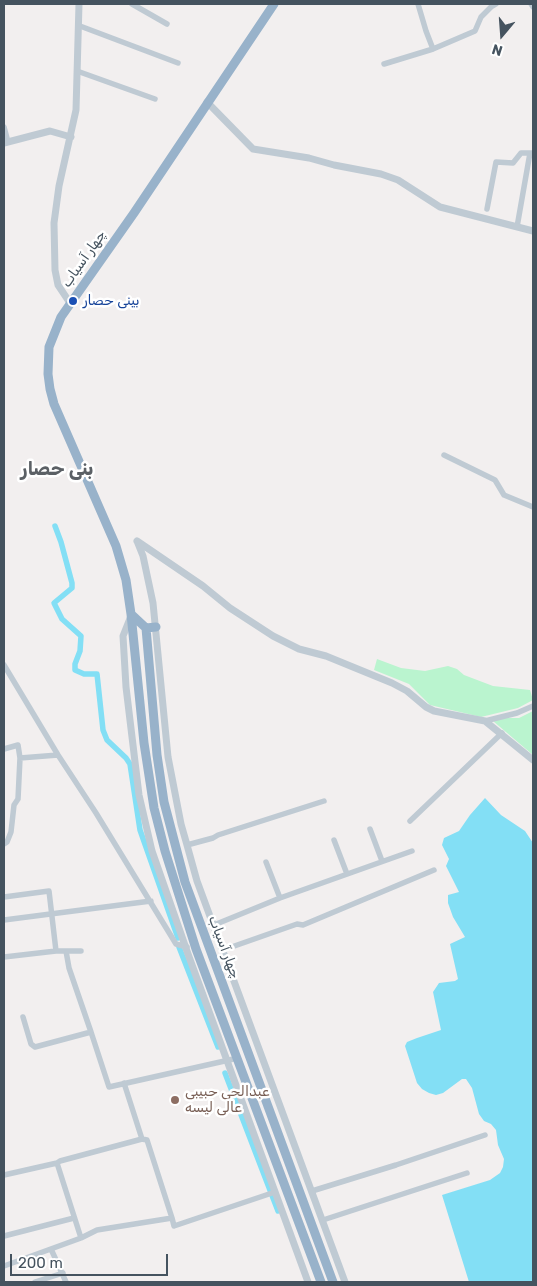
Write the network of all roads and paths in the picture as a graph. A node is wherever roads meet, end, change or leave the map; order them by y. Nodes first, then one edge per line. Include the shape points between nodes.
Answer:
1 (79, 4) edge
2 (132, 4) edge
3 (418, 4) edge
4 (496, 4) edge
5 (531, 4) edge
6 (273, 5) edge
7 (533, 8) edge
8 (167, 24) dead end
9 (80, 26) junction
10 (433, 49) junction
11 (178, 63) dead end
12 (384, 64) dead end
13 (77, 72) junction
14 (155, 99) dead end
15 (207, 102) junction
16 (4, 127) edge
17 (71, 137) junction
18 (6, 142) edge
19 (532, 153) edge
20 (487, 209) dead end
21 (516, 227) junction
22 (533, 231) edge
23 (70, 303) junction
24 (444, 455) dead end
25 (533, 507) edge
26 (131, 614) junction
27 (156, 627) junction
28 (146, 628) junction
29 (4, 665) edge
30 (533, 706) edge
31 (485, 720) junction
32 (502, 734) junction
33 (4, 749) edge
34 (58, 755) junction
35 (20, 758) junction
36 (533, 760) edge
37 (324, 800) dead end
38 (410, 821) dead end
39 (370, 829) dead end
40 (334, 840) dead end
41 (4, 844) edge
42 (187, 845) junction
43 (412, 851) dead end
44 (382, 861) junction
45 (266, 862) dead end
46 (434, 870) dead end
47 (347, 874) junction
48 (4, 897) edge
49 (280, 898) junction
50 (151, 901) junction
51 (52, 914) junction
52 (4, 920) edge
53 (214, 925) junction
54 (185, 946) junction
55 (196, 949) junction
56 (223, 950) junction
57 (56, 951) junction
58 (66, 951) junction
59 (81, 951) dead end
60 (4, 957) edge
61 (23, 1017) dead end
62 (91, 1032) junction
63 (238, 1058) junction
64 (227, 1061) junction
65 (124, 1083) junction
66 (485, 1135) dead end
67 (142, 1139) junction
68 (57, 1163) junction
69 (467, 1172) dead end
70 (4, 1176) edge
71 (312, 1191) junction
72 (272, 1192) junction
73 (74, 1218) junction
74 (172, 1218) junction
75 (323, 1220) junction
76 (4, 1236) edge
77 (81, 1238) junction
78 (51, 1249) junction
79 (4, 1266) edge
80 (63, 1272) junction
81 (35, 1282) edge
82 (66, 1282) edge
83 (308, 1282) edge
84 (321, 1282) edge
85 (333, 1282) edge
86 (345, 1282) edge

1 - 9 street
2 - 8 street
3 - 10 street
4 - 10 street via 481,17 475,31
5 - 7 street
6 - 15 highway, چهار آسیاب
9 - 11 street
9 - 13 street
10 - 12 street
13 - 14 street
13 - 17 street
15 - 21 street via 253,149 381,174 398,180 440,206
15 - 23 highway, چهار آسیاب
16 - 18 street
17 - 18 street via 50,131
17 - 23 street via 55,205 54,250 58,286
19 - 20 street via 521,153 513,163 496,162
19 - 21 street
21 - 22 street
23 - 26 highway, چهار آسیاب via 49,347 50,389 116,546
24 - 25 street via 496,480 504,495
26 - 28 highway
26 - 54 street via 123,636 139,794 152,851
26 - 55 highway, چهار آسیاب via 154,808
27 - 28 highway
27 - 31 street via 138,542 273,636 299,649 326,656 392,683 434,711
27 - 42 street via 168,757
28 - 85 highway, چهار آسیاب via 158,765 185,882
29 - 34 street
30 - 31 street
31 - 32 street
32 - 36 street
32 - 38 street
33 - 35 street via 18,744
34 - 35 street
34 - 50 street
35 - 41 street via 18,799 14,805 11,832
37 - 42 street
39 - 44 street
40 - 47 street
42 - 53 street
43 - 44 street
44 - 47 street
45 - 49 street
46 - 56 street via 303,925 296,924
47 - 49 street
48 - 51 street via 49,891
49 - 53 street
50 - 51 street
50 - 54 street via 176,944
51 - 52 street
51 - 57 street
53 - 56 street
54 - 55 street
54 - 64 street
55 - 63 highway, چهار آسیاب
56 - 71 street
57 - 58 street
57 - 60 street
58 - 59 street
58 - 62 street
61 - 62 street via 35,1048
62 - 65 street via 109,1087
63 - 64 street
63 - 84 highway, چهار آسیاب
64 - 65 street
64 - 72 street
65 - 67 street
66 - 71 street
67 - 68 street
67 - 74 street via 147,1140
68 - 70 street
68 - 73 street
69 - 75 street
71 - 75 street
72 - 74 street via 174,1226
72 - 83 street
73 - 76 street
73 - 77 street
74 - 77 street via 98,1230
75 - 86 street
77 - 78 street
78 - 79 street
78 - 80 street
80 - 81 street
80 - 82 street

